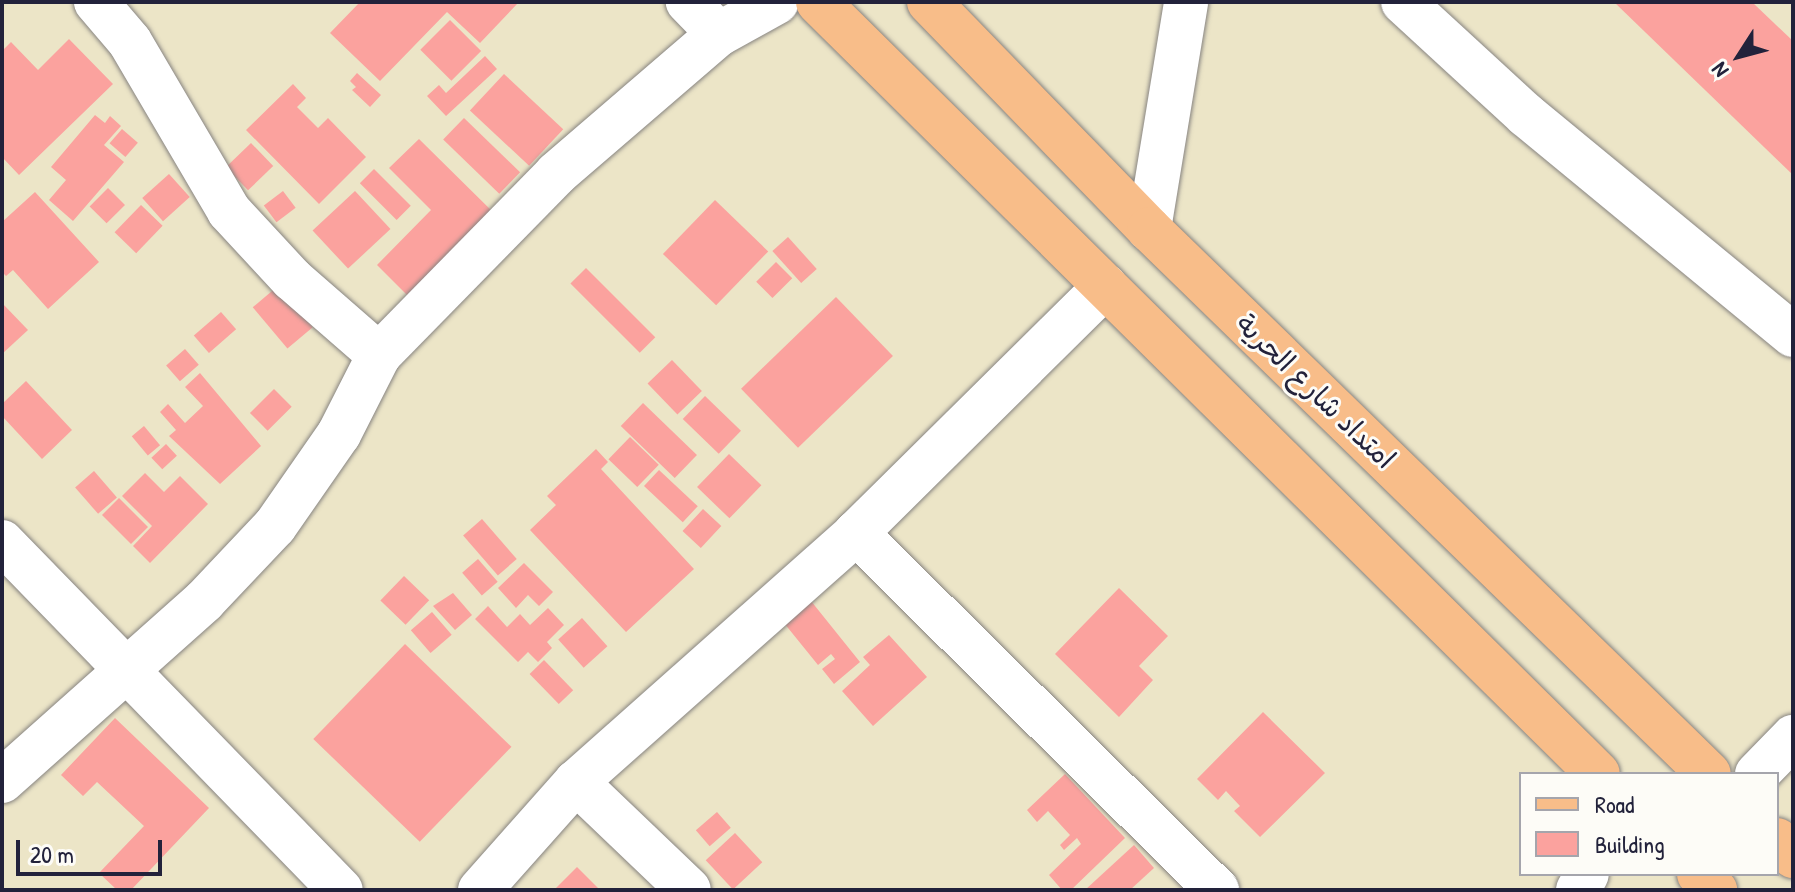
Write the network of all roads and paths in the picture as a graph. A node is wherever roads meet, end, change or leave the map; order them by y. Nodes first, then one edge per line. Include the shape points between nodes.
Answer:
1 (96, 2) edge
2 (688, 2) edge
3 (777, 2) edge
4 (818, 2) edge
5 (929, 2) edge
6 (1186, 2) edge
7 (1403, 2) edge
8 (719, 34) junction
9 (1149, 229) junction
10 (1106, 286) junction
11 (1793, 335) edge
12 (379, 355) junction
13 (856, 533) junction
14 (2, 542) edge
15 (124, 668) junction
16 (1793, 737) edge
17 (1596, 772) edge
18 (1707, 772) edge
19 (1759, 772) edge
20 (2, 781) edge
21 (576, 782) junction
22 (341, 890) edge
23 (480, 890) edge
24 (689, 890) edge
25 (1217, 890) edge

1 - 12 street via 130,42 229,211 292,279
2 - 8 street
3 - 8 street
4 - 10 main road
5 - 9 main road, امتداد شارع الحرية
6 - 9 street
7 - 11 street via 1526,115
8 - 12 street via 556,174
9 - 18 main road, امتداد شارع الحرية
10 - 13 street
10 - 17 main road
12 - 15 street via 339,434 275,526 204,601
13 - 21 street
13 - 25 street
14 - 15 street
15 - 20 street
15 - 22 street
16 - 19 street
21 - 23 street
21 - 24 street

